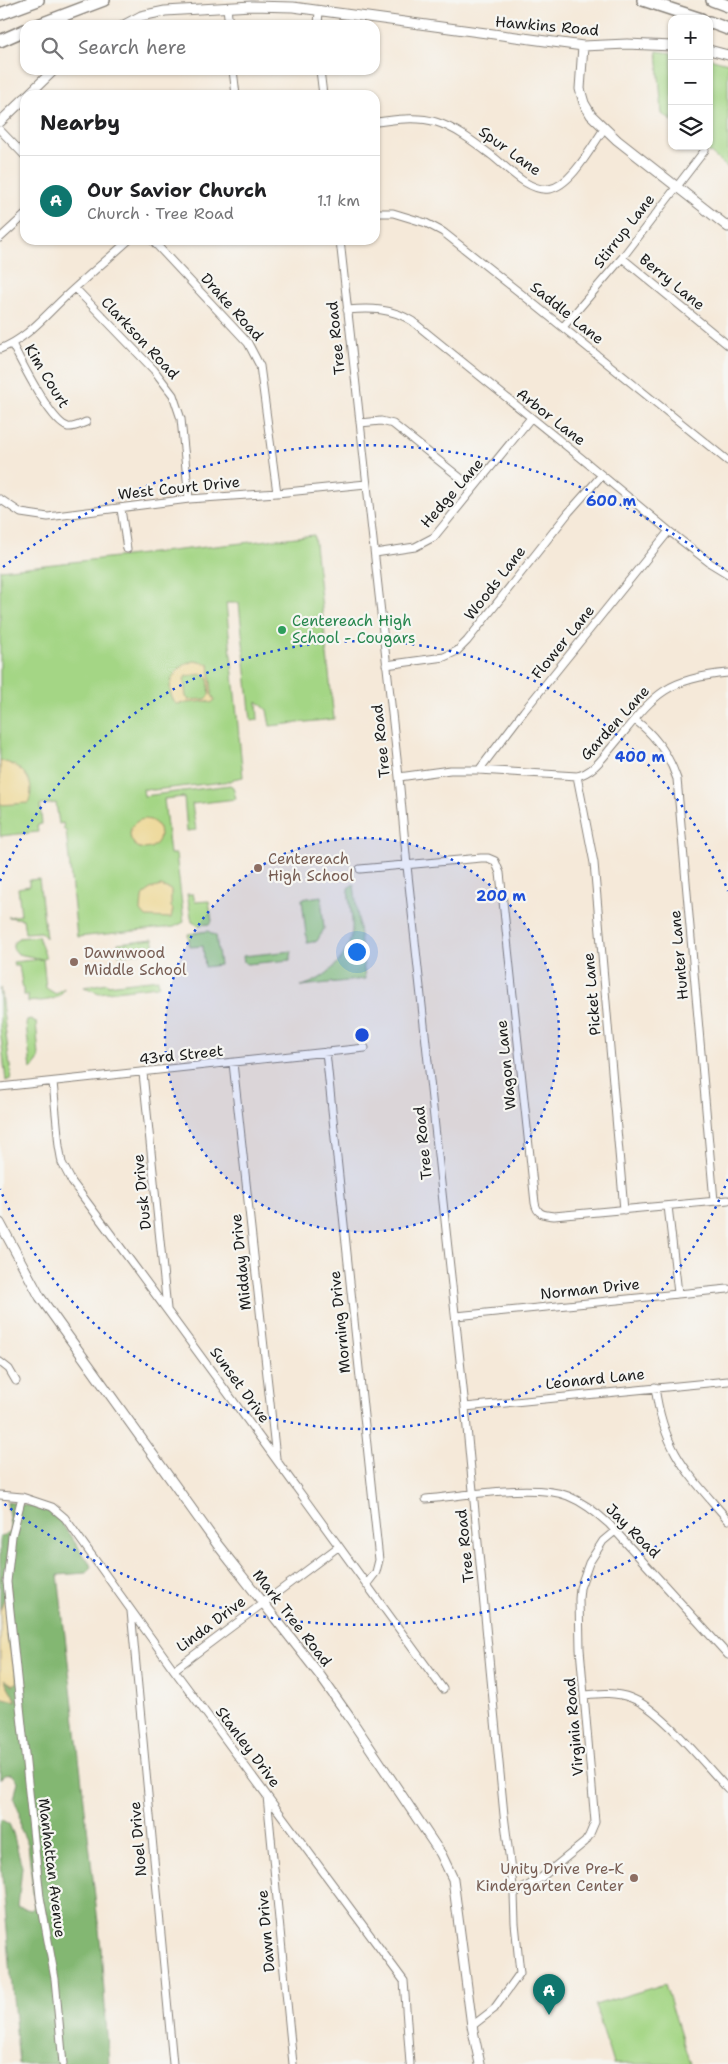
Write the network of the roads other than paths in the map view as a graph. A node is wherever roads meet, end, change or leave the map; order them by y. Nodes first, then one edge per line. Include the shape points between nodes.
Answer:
1 (38, 0) edge
2 (104, 0) edge
3 (643, 0) edge
4 (712, 0) edge
5 (728, 6) edge
6 (227, 8) junction
7 (319, 11) junction
8 (0, 14) edge
9 (689, 15) edge
10 (51, 20) edge
11 (133, 20) edge
12 (228, 20) edge
13 (318, 20) edge
14 (713, 23) edge
15 (728, 29) edge
16 (20, 32) edge
17 (0, 40) edge
18 (583, 46) junction
19 (668, 46) edge
20 (713, 51) edge
21 (728, 55) edge
22 (49, 75) edge
23 (234, 75) edge
24 (321, 75) edge
25 (33, 90) edge
26 (235, 90) edge
27 (322, 90) edge
28 (20, 103) edge
29 (0, 122) edge
30 (380, 122) edge
31 (604, 129) junction
32 (0, 130) edge
33 (705, 150) dead end
34 (20, 151) edge
35 (676, 187) junction
36 (380, 213) edge
37 (20, 220) edge
38 (728, 227) edge
39 (0, 238) edge
40 (122, 245) edge
41 (157, 245) edge
42 (340, 245) edge
43 (622, 258) junction
44 (75, 288) junction
45 (347, 310) junction
46 (563, 327) junction
47 (12, 344) junction
48 (728, 345) edge
49 (0, 349) edge
50 (530, 419) junction
51 (86, 422) dead end
52 (360, 422) junction
53 (728, 461) edge
54 (601, 476) junction
55 (366, 484) junction
56 (473, 488) junction
57 (277, 494) junction
58 (189, 499) junction
59 (0, 500) edge
60 (121, 509) junction
61 (669, 532) junction
62 (127, 549) dead end
63 (375, 553) junction
64 (728, 574) edge
65 (386, 665) junction
66 (728, 673) edge
67 (635, 720) junction
68 (479, 770) junction
69 (399, 776) junction
70 (577, 776) junction
71 (406, 866) junction
72 (360, 869) dead end
73 (365, 1048) dead end
74 (326, 1052) junction
75 (233, 1063) junction
76 (144, 1073) junction
77 (53, 1082) junction
78 (0, 1087) edge
79 (728, 1200) edge
80 (714, 1201) junction
81 (668, 1206) junction
82 (624, 1210) junction
83 (1, 1227) edge
84 (728, 1289) edge
85 (678, 1293) junction
86 (167, 1310) junction
87 (456, 1316) junction
88 (0, 1362) edge
89 (16, 1381) dead end
90 (728, 1381) edge
91 (655, 1387) junction
92 (465, 1407) junction
93 (276, 1458) junction
94 (0, 1495) edge
95 (473, 1495) junction
96 (22, 1497) junction
97 (426, 1498) dead end
98 (728, 1520) edge
99 (615, 1531) junction
100 (338, 1547) junction
101 (366, 1585) junction
102 (262, 1604) junction
103 (131, 1611) junction
104 (728, 1655) edge
105 (174, 1670) junction
106 (443, 1689) dead end
107 (586, 1695) junction
108 (728, 1789) edge
109 (267, 1796) junction
110 (514, 1894) junction
111 (472, 2026) junction
112 (63, 2064) edge
113 (173, 2064) edge
114 (292, 2064) edge
115 (410, 2064) edge
116 (480, 2064) edge

1 - 8 highway
2 - 10 highway
3 - 9 highway
4 - 5 highway
6 - 7 street, Hawkins Road via 293,7
6 - 11 street, Hawkins Road via 165,11
6 - 12 street
7 - 13 street
7 - 18 street, Hawkins Road
14 - 15 highway
16 - 17 highway
18 - 19 street, Hawkins Road
18 - 31 street via 582,96 587,109
20 - 21 street
22 - 25 street
23 - 26 street
24 - 27 street
28 - 29 street
30 - 31 street, Spur Lane via 415,118 447,126 463,134 525,182 548,190 570,177
31 - 35 street
32 - 34 street
33 - 35 street, Stirrup Lane
35 - 38 street
35 - 43 street, Stirrup Lane
36 - 46 street, Saddle Lane via 393,213 443,232
37 - 39 street
40 - 44 street
41 - 57 street, Drake Road via 248,343 257,357 264,385
42 - 45 street, Tree Road
43 - 46 street, Stirrup Lane
43 - 48 street, Berry Lane
44 - 47 street via 33,329
44 - 58 street, Clarkson Road via 154,370 173,395 181,419
45 - 50 street, Arbor Lane via 379,309 404,316
45 - 52 street, Tree Road
46 - 53 street, Saddle Lane
47 - 49 street
47 - 51 street, Kim Court via 61,424 72,427
50 - 54 street, Arbor Lane
50 - 56 street, Hedge Lane
52 - 55 street, Tree Road
52 - 56 street via 393,424
54 - 61 street, Arbor Lane
54 - 65 street, Woods Lane via 456,651 444,657
55 - 57 street, West Court Drive
55 - 63 street, Tree Road
56 - 63 street, Hedge Lane via 434,537 415,547
57 - 58 street, West Court Drive
58 - 60 street, West Court Drive
59 - 60 street, West Court Drive via 21,513 39,517
60 - 62 street
61 - 64 street, Arbor Lane
61 - 68 street, Flower Lane
63 - 65 street, Tree Road
65 - 69 street, Tree Road
66 - 67 street, Garden Lane via 704,675 672,685 653,699
67 - 70 street, Garden Lane via 597,765
67 - 80 street, Hunter Lane via 646,728 666,754 677,779
68 - 69 street, Garden Lane
68 - 70 street, Garden Lane
69 - 71 street, Tree Road
70 - 82 street, Picket Lane via 594,863
71 - 72 street, Wagon Lane
71 - 82 street, Wagon Lane via 481,858 495,861 500,873 536,1206 542,1215 554,1216
71 - 87 street, Tree Road
73 - 74 street, 43rd Street
74 - 75 street, 43rd Street
74 - 101 street, Morning Drive via 379,1560 376,1572
75 - 76 street, 43rd Street
75 - 93 street, Midday Drive
76 - 77 street, 43rd Street
76 - 86 street, Dusk Drive
77 - 78 street, 43rd Street
77 - 86 street, Sunset Drive via 62,1163 72,1182
79 - 80 street, Wagon Lane
80 - 81 street, Wagon Lane
81 - 82 street, Wagon Lane
81 - 85 street
83 - 102 street, Mark Tree Road via 40,1297
84 - 85 street, Norman Drive
85 - 87 street, Norman Drive
86 - 93 street, Sunset Drive
87 - 92 street, Tree Road
88 - 89 street
90 - 91 street, Leonard Lane
91 - 92 street, Leonard Lane
91 - 98 street via 660,1417 673,1451
92 - 95 street, Tree Road
93 - 100 street, Sunset Drive
94 - 96 street, Stanley Drive
95 - 97 street, Jay Road
95 - 99 street, Jay Road via 528,1490 554,1492 591,1509
95 - 110 street, Tree Road
96 - 103 street, Stanley Drive via 52,1507 65,1518
96 - 112 street, Manhattan Avenue via 12,1536 7,1582 40,1897 55,1980
99 - 104 street, Jay Road
99 - 107 street, Virginia Road via 595,1552 580,1588 580,1649
100 - 101 street, Sunset Drive
100 - 102 street, Linda Drive
101 - 106 street, Sunset Drive
102 - 105 street, Linda Drive
102 - 111 street, Mark Tree Road via 319,1674 441,1854 453,1879
103 - 105 street, Stanley Drive
103 - 113 street, Noel Drive
105 - 109 street, Stanley Drive
107 - 108 street via 618,1694 653,1709
107 - 110 street, Virginia Road via 595,1822 585,1842 542,1877
109 - 114 street, Dawn Drive
109 - 115 street, Stanley Drive via 404,1981
110 - 111 street, Tree Road via 520,1973 494,2009
111 - 116 street, Mark Tree Road

